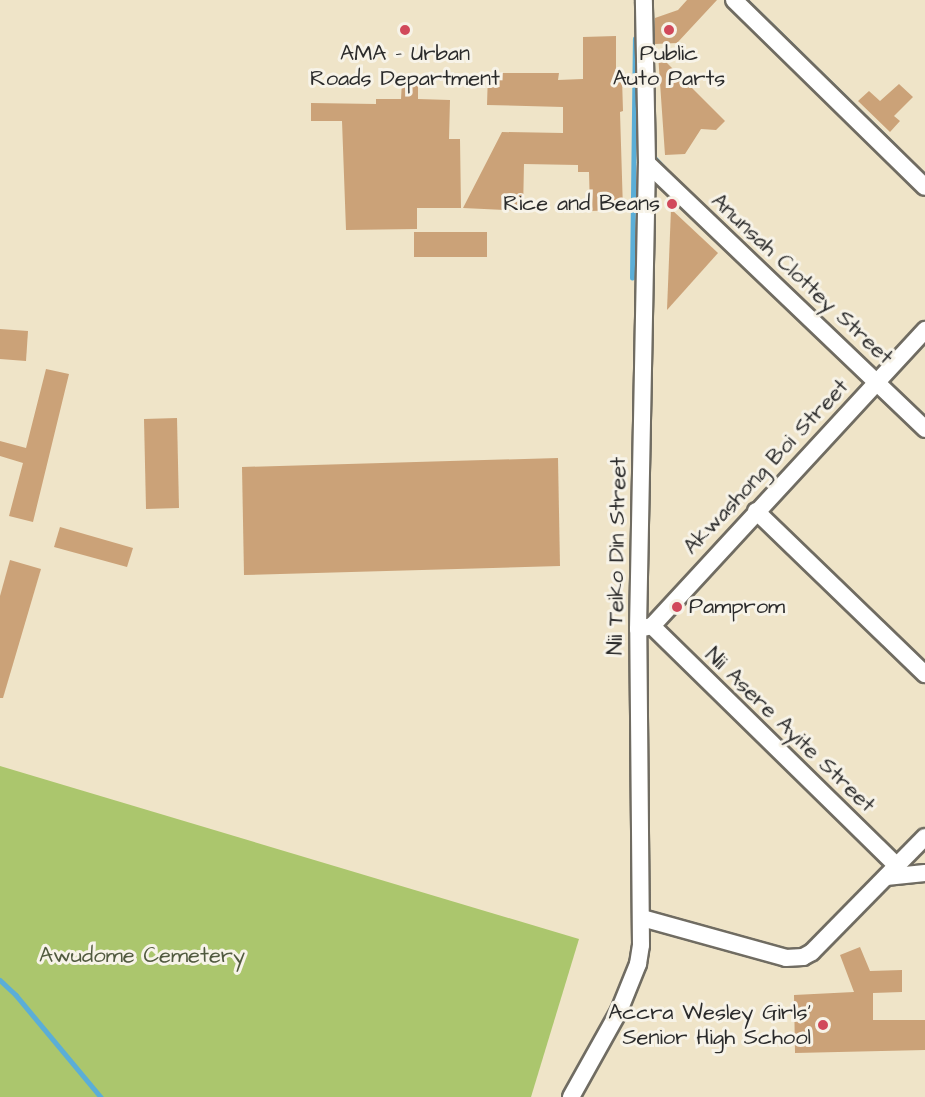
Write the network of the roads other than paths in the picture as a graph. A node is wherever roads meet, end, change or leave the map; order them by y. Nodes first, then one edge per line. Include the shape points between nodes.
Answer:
1 (644, 0) edge
2 (734, 0) edge
3 (647, 163) junction
4 (925, 187) edge
5 (925, 330) edge
6 (877, 381) junction
7 (925, 429) edge
8 (756, 511) junction
9 (645, 627) junction
10 (925, 674) edge
11 (925, 837) edge
12 (892, 871) junction
13 (925, 873) edge
14 (642, 918) junction
15 (571, 1097) edge

1 - 3 street, Nii Teiko Din Street
2 - 4 street
3 - 6 street, Anunsah Clottey Street
3 - 9 street, Nii Teiko Din Street
5 - 6 street, Akwashong Boi Street
6 - 7 street, Anunsah Clottey Street
6 - 8 street, Akwashong Boi Street
8 - 9 street, Akwashong Boi Street
8 - 10 street
9 - 12 street, Nii Asere Ayite Street
9 - 14 street, Nii Teiko Din Street via 638,839
11 - 12 street
12 - 13 street
12 - 14 street via 812,952 795,959
14 - 15 street, Nii Teiko Din Street via 638,964 631,983

